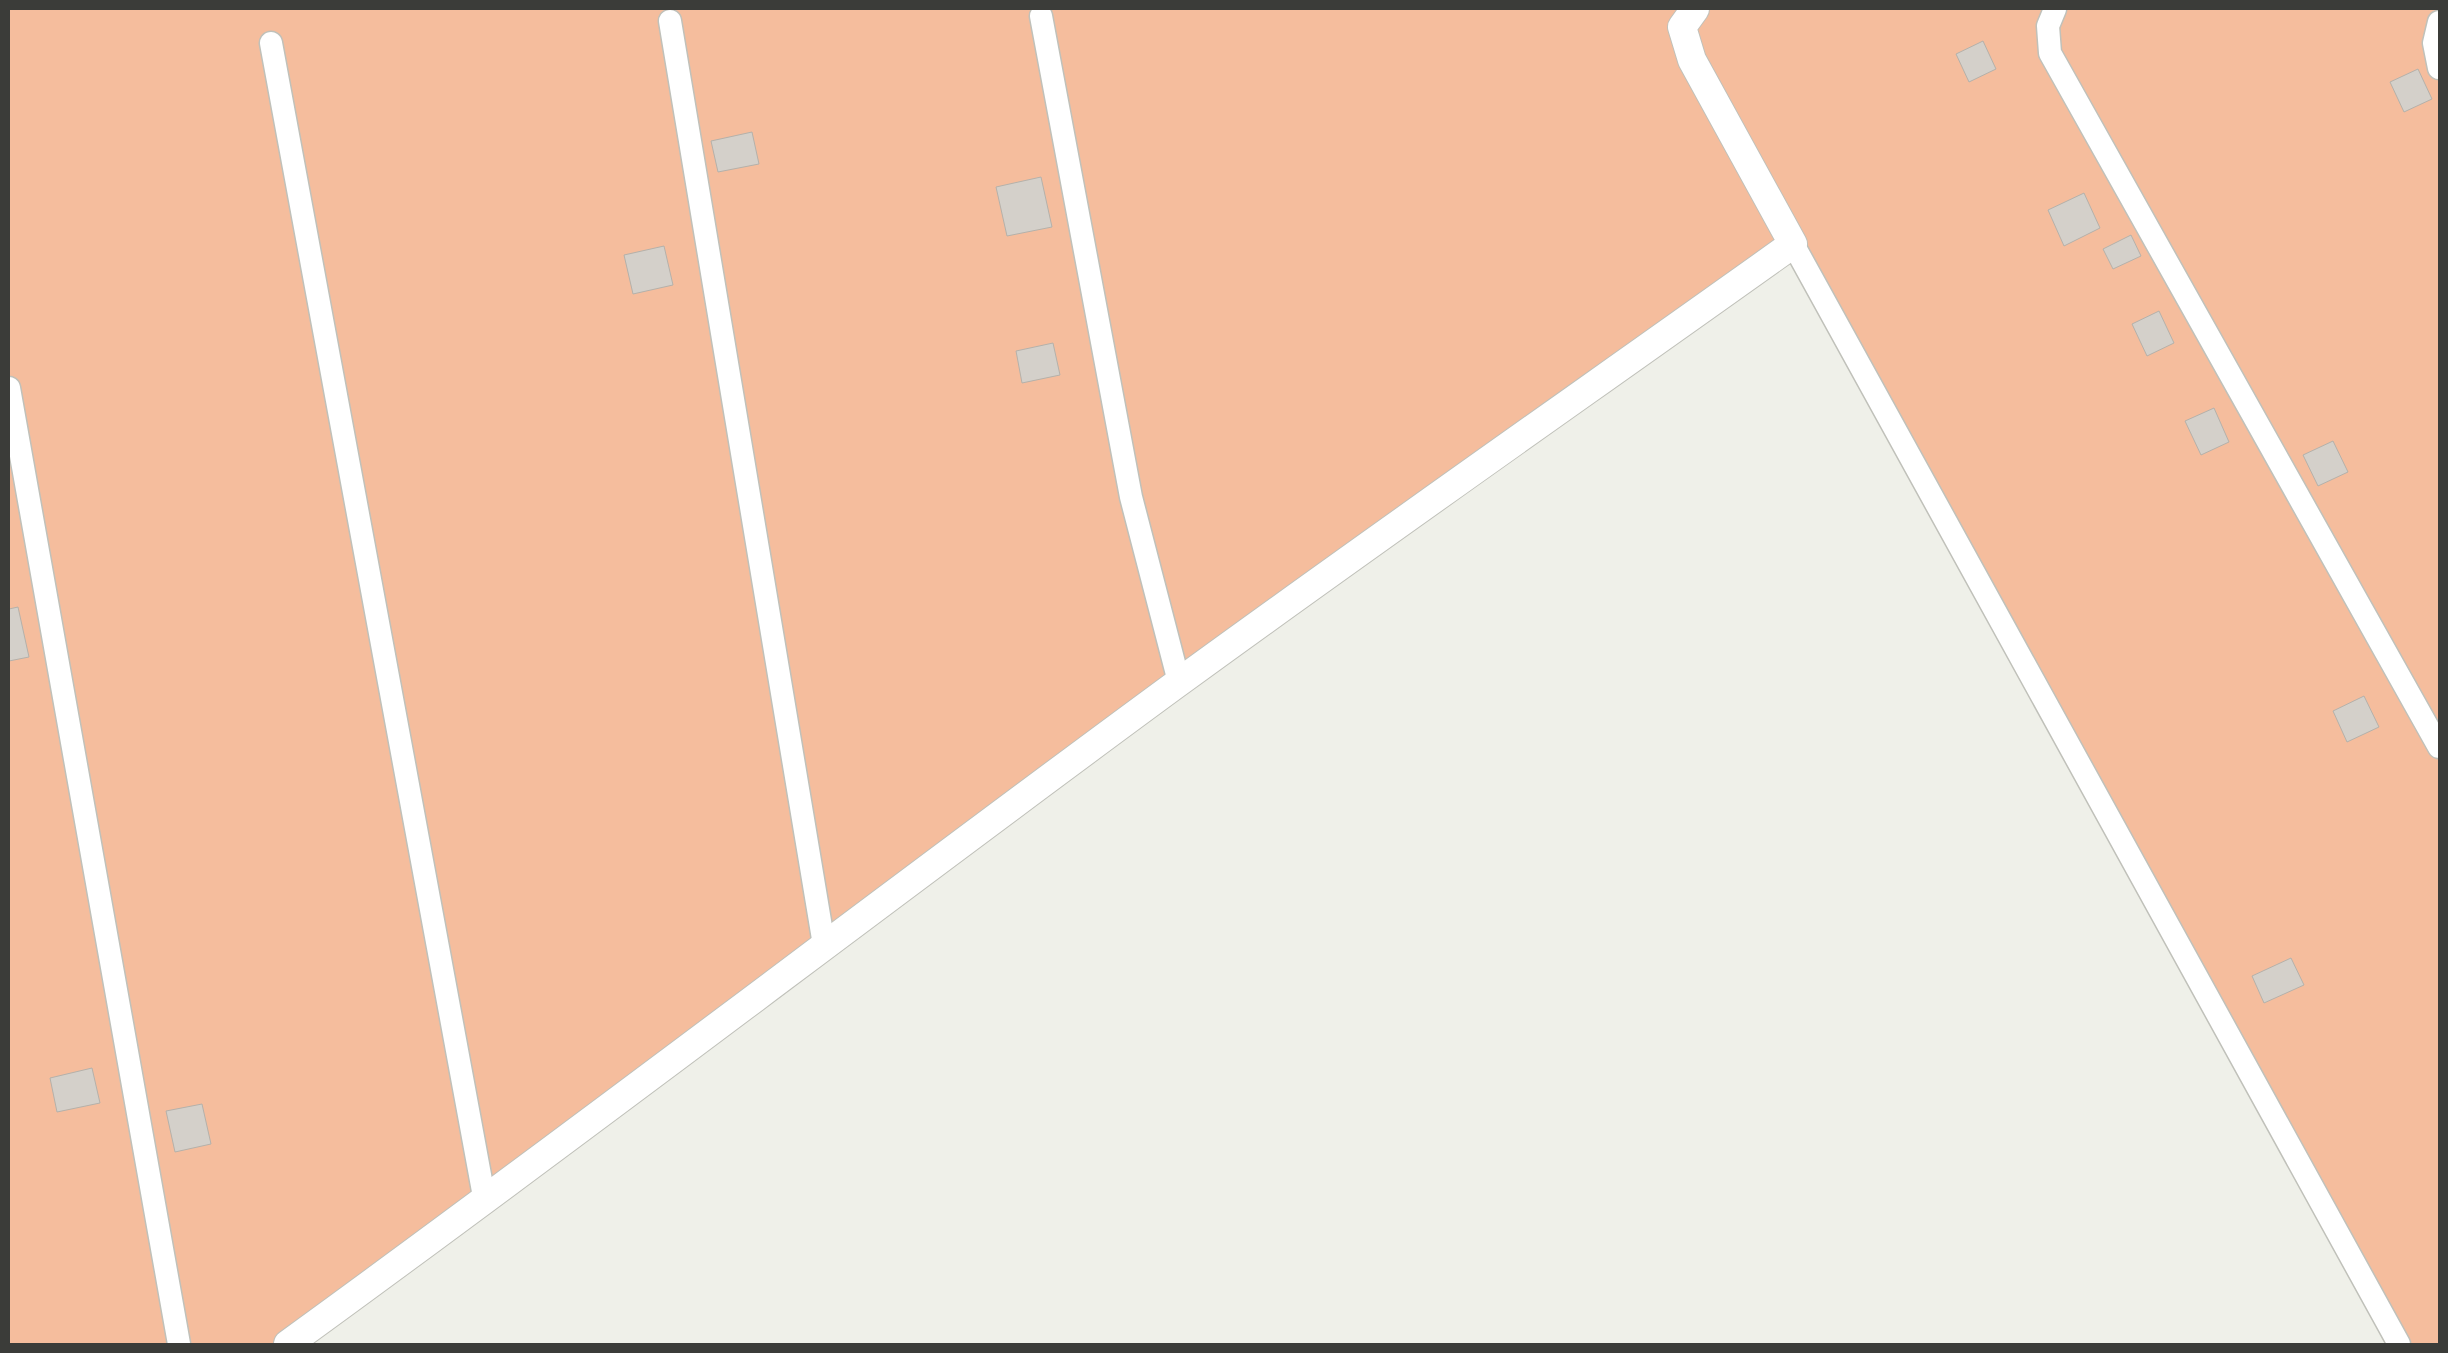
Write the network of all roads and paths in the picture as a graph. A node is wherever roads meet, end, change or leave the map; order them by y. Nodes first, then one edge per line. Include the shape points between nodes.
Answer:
1 (1695, 9) edge
2 (2055, 9) edge
3 (1041, 16) dead end
4 (670, 21) dead end
5 (2439, 22) edge
6 (271, 43) dead end
7 (2439, 68) edge
8 (1793, 244) junction
9 (9, 388) edge
10 (1179, 682) junction
11 (2439, 747) edge
12 (824, 945) junction
13 (485, 1202) junction
14 (179, 1344) edge
15 (288, 1344) edge
16 (2399, 1344) edge

1 - 8 street via 1682,27 1692,60
2 - 11 lane via 2048,26 2050,53
3 - 10 lane via 1131,497
4 - 12 lane
5 - 7 lane via 2434,43
6 - 13 lane
8 - 10 street
8 - 16 lane
9 - 14 lane
10 - 12 street
12 - 13 street
13 - 15 street

